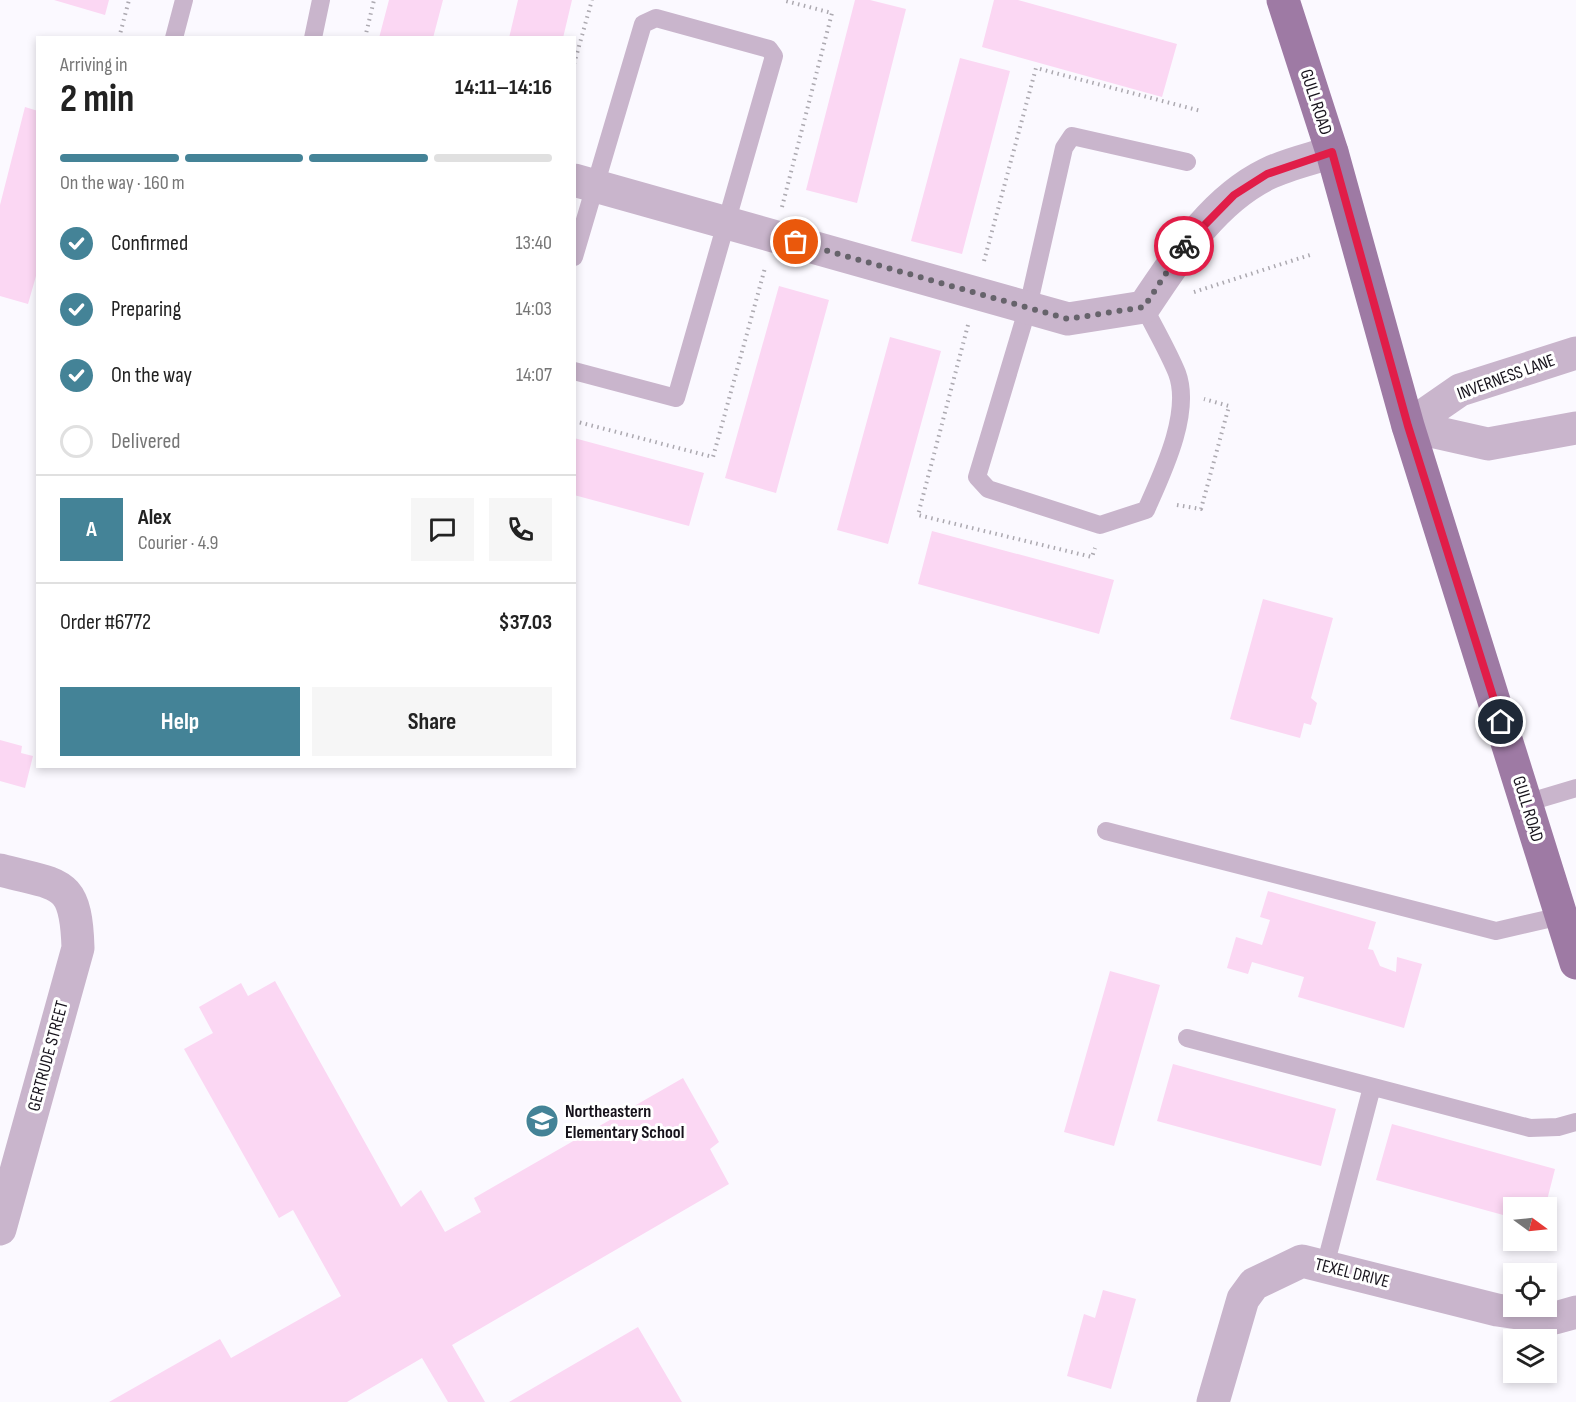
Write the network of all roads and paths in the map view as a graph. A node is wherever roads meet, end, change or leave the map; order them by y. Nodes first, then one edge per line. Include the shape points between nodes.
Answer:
1 (129, 0) edge
2 (184, 0) edge
3 (321, 0) edge
4 (374, 0) edge
5 (592, 0) edge
6 (782, 0) edge
7 (1283, 0) edge
8 (120, 36) edge
9 (175, 36) edge
10 (313, 36) edge
11 (365, 36) edge
12 (576, 57) edge
13 (1201, 111) dead end
14 (1332, 152) junction
15 (1188, 162) dead end
16 (584, 182) edge
17 (779, 215) dead end
18 (727, 223) junction
19 (576, 242) edge
20 (1312, 254) dead end
21 (976, 293) junction
22 (1183, 295) dead end
23 (1144, 307) junction
24 (1028, 308) junction
25 (1576, 353) edge
26 (576, 372) edge
27 (1202, 391) dead end
28 (1408, 426) junction
29 (1576, 429) edge
30 (1171, 507) dead end
31 (1095, 547) dead end
32 (1576, 788) edge
33 (1526, 803) junction
34 (1106, 831) dead end
35 (0, 870) edge
36 (1562, 916) junction
37 (1576, 963) edge
38 (1187, 1038) dead end
39 (1372, 1087) junction
40 (1576, 1122) edge
41 (0, 1229) edge
42 (1325, 1266) junction
43 (1576, 1312) edge
44 (1213, 1402) edge

1 - 8 path
2 - 9 lane
3 - 10 lane
4 - 11 path
5 - 12 path
6 - 17 path via 832,13
7 - 14 main road, GULL ROAD
13 - 21 path via 1036,68
14 - 23 street via 1267,174 1234,195 1185,245
14 - 28 main road, GULL ROAD
15 - 24 lane via 1072,136 1064,148
16 - 18 street
16 - 18 lane via 643,24 656,18 769,49 774,56
16 - 19 lane
18 - 21 street
18 - 26 lane via 676,398
20 - 22 path
21 - 24 street
21 - 31 path via 918,515 1092,558
23 - 24 street via 1068,319
23 - 24 lane via 1178,375 1180,407 1173,450 1146,510 1100,525 988,489 978,477
25 - 28 street, INVERNESS LANE via 1460,390
27 - 30 path via 1204,398 1229,406 1201,509 1181,503
28 - 29 street via 1488,444
28 - 33 main road, GULL ROAD
32 - 33 lane
33 - 36 main road, GULL ROAD
34 - 36 lane via 1496,932
35 - 41 street, GERTRUDE STREET via 58,885 73,901 78,948
36 - 37 main road, GULL ROAD
38 - 39 lane
39 - 40 lane via 1530,1128
39 - 42 lane
42 - 43 street, TEXEL DRIVE via 1527,1315 1555,1318
42 - 44 street, TEXEL DRIVE via 1302,1261 1254,1284 1240,1308

